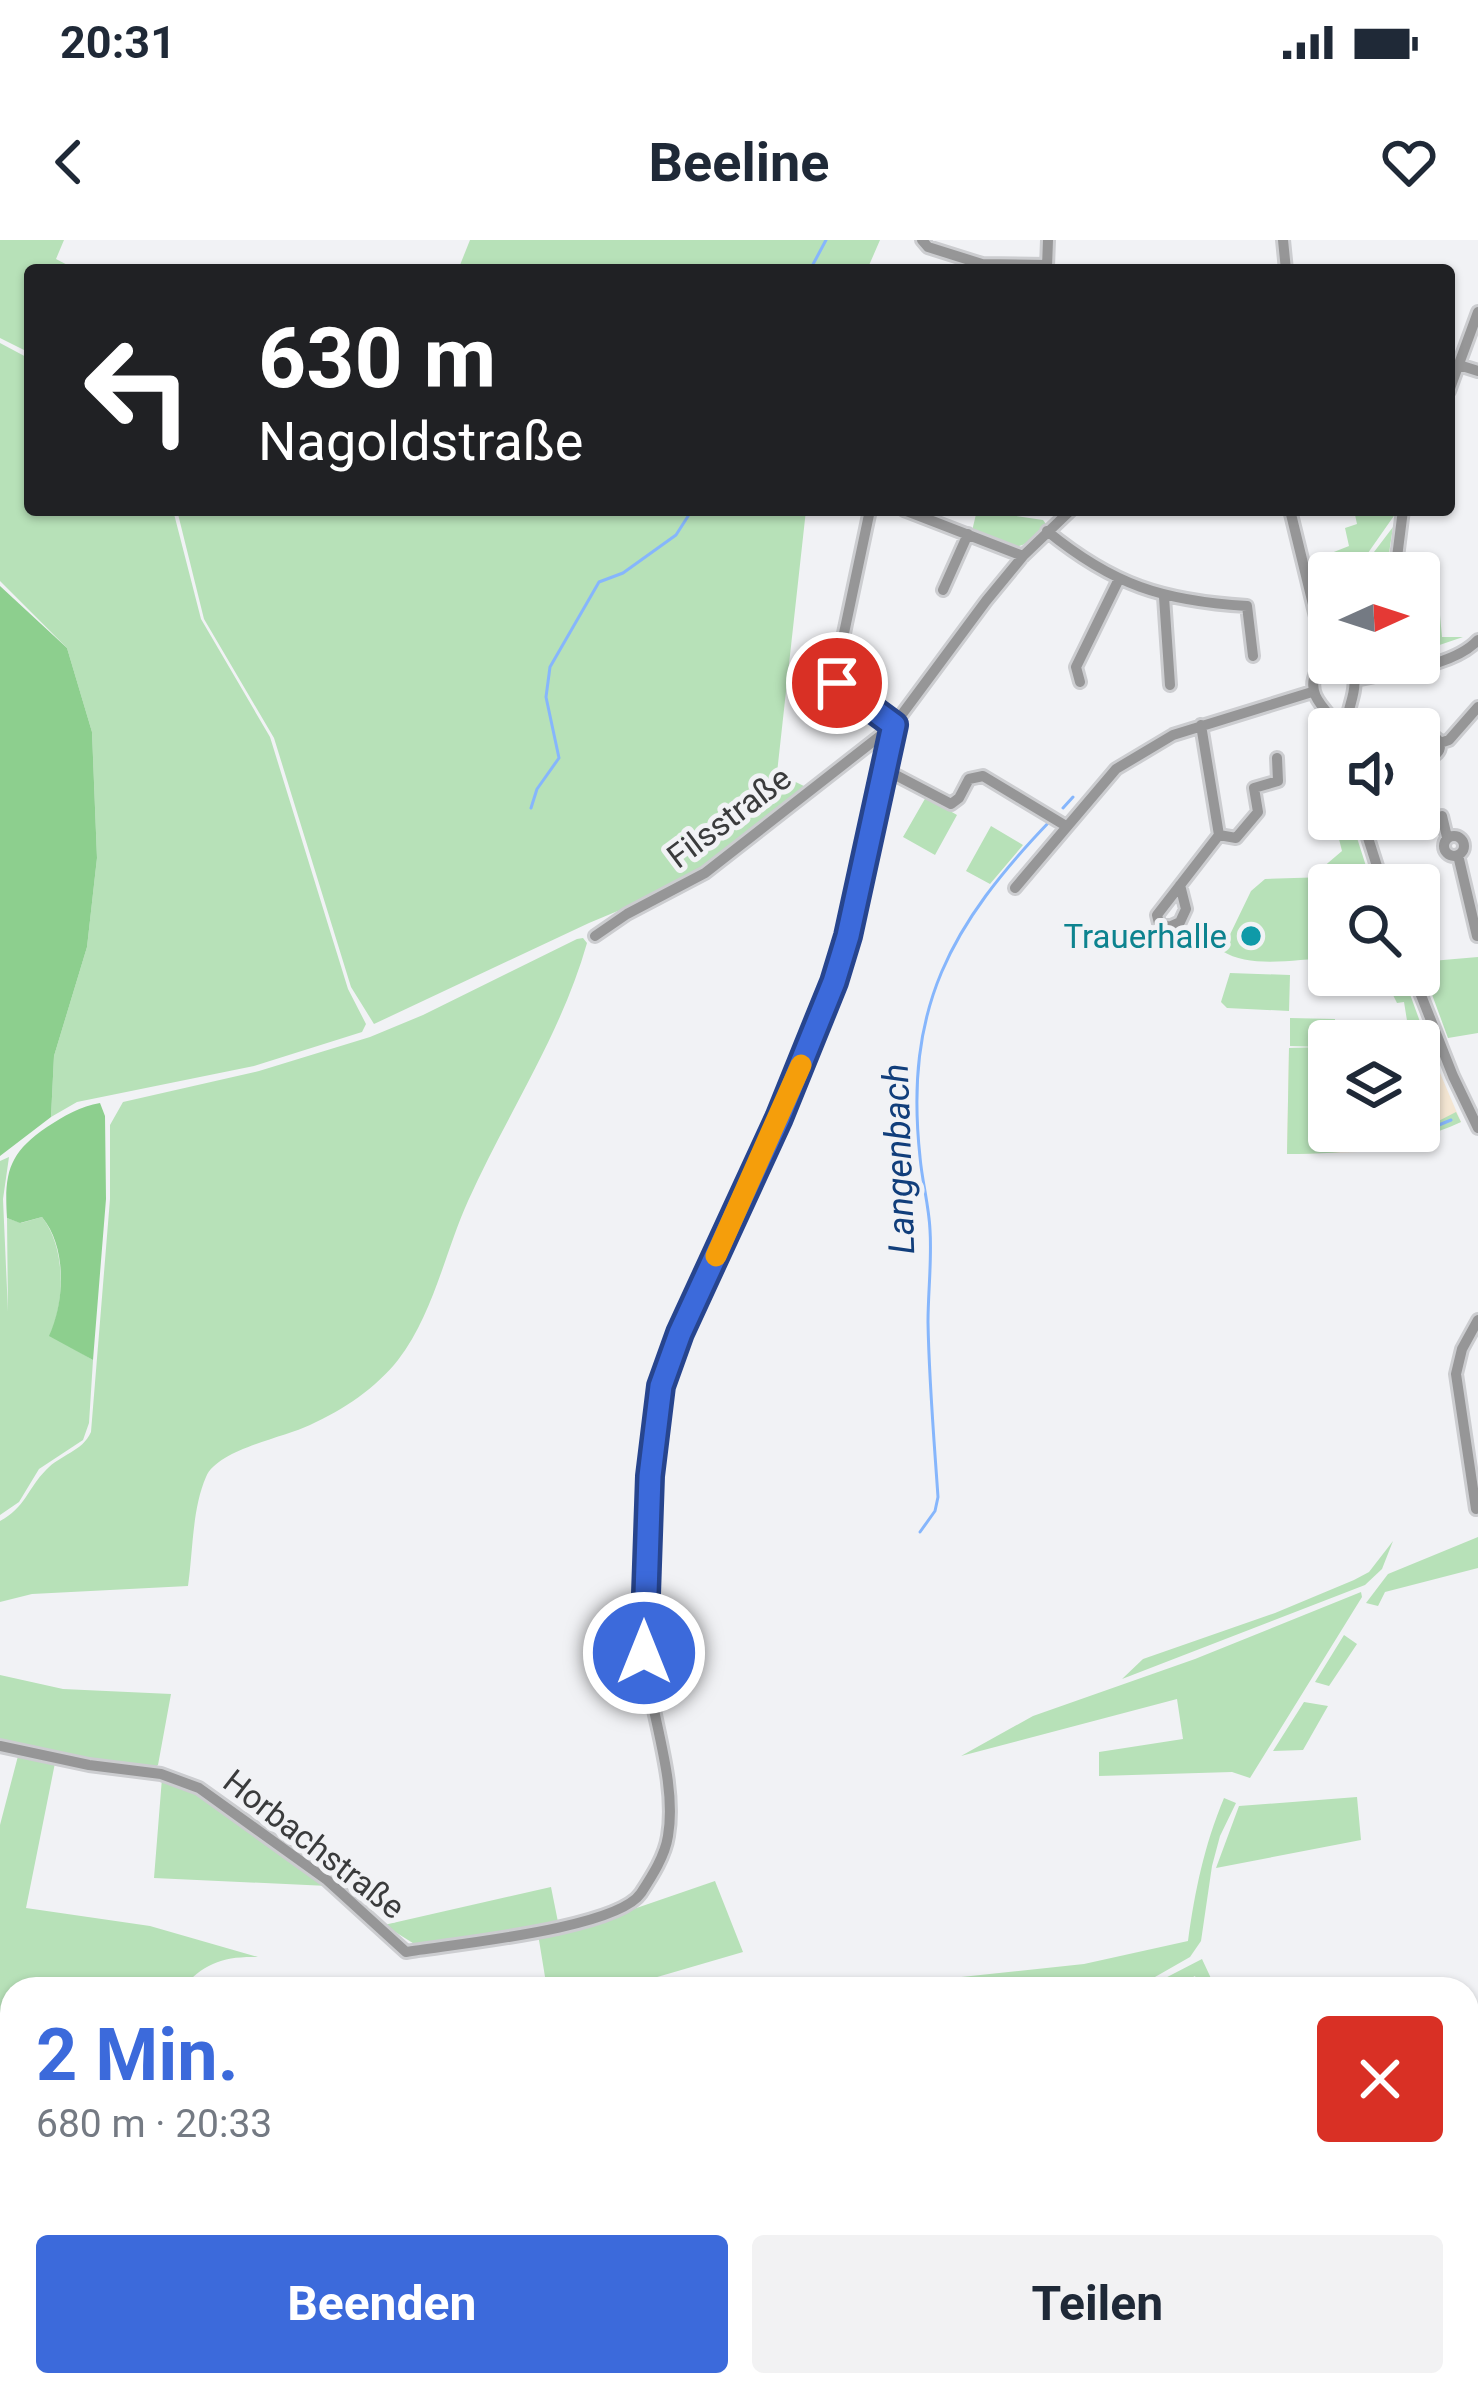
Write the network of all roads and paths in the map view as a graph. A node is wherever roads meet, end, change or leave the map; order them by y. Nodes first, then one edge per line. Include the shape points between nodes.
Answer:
1 (922, 240) edge
2 (982, 264) edge
3 (1478, 312) edge
4 (1459, 365) junction
5 (1478, 371) edge
6 (1455, 376) edge
7 (869, 516) edge
8 (930, 516) edge
9 (1059, 516) edge
10 (1291, 516) edge
11 (1402, 516) edge
12 (1047, 531) junction
13 (968, 534) junction
14 (1398, 552) edge
15 (1023, 556) junction
16 (1118, 581) junction
17 (1308, 583) edge
18 (943, 590) dead end
19 (1164, 597) junction
20 (1475, 649) edge
21 (1252, 656) dead end
22 (1440, 657) edge
23 (1080, 682) dead end
24 (1312, 684) edge
25 (1356, 684) edge
26 (1170, 685) dead end
27 (1312, 692) junction
28 (1347, 704) junction
29 (1325, 706) joint
30 (1478, 707) edge
31 (1346, 708) edge
32 (894, 725) junction
33 (1201, 725) junction
34 (1440, 743) junction
35 (1277, 758) dead end
36 (884, 769) junction
37 (1442, 816) dead end
38 (1066, 826) junction
39 (1219, 835) junction
40 (1478, 836) edge
41 (1461, 849) junction
42 (1180, 885) dead end
43 (1015, 888) dead end
44 (595, 936) dead end
45 (1477, 936) edge
46 (1421, 996) edge
47 (1478, 1127) edge
48 (1478, 1320) edge
49 (1476, 1483) edge
50 (1476, 1509) edge
51 (0, 1746) edge

1 - 2 street
3 - 4 street
4 - 5 street
4 - 6 street
7 - 32 street via 837,683
8 - 13 street
9 - 12 street, Filsstraße
10 - 17 street
11 - 14 street
12 - 15 street, Filsstraße
12 - 16 street
13 - 15 street
13 - 18 street
15 - 32 street, Filsstraße
16 - 19 street
16 - 23 street via 1076,667
19 - 21 street via 1247,606
19 - 26 street
20 - 22 street
24 - 27 street
25 - 28 street
27 - 29 street
27 - 33 street
28 - 29 street
28 - 31 street
30 - 34 street
32 - 36 street, Horbachstraße
32 - 44 street, Filsstraße via 705,874
33 - 38 street via 1116,769
33 - 39 street
34 - 34 street via 1430,760 1421,751 1421,740
35 - 39 street via 1278,782 1254,788 1258,812 1236,838
36 - 38 street via 951,805 969,779 983,776
36 - 51 street, Horbachstraße via 834,982 661,1386 643,1618 669,1831 633,1904 572,1924 406,1952 327,1880 199,1788
37 - 41 street
38 - 43 street
39 - 42 street
40 - 41 street
41 - 45 street
46 - 47 street
48 - 49 street via 1456,1374
49 - 50 street

